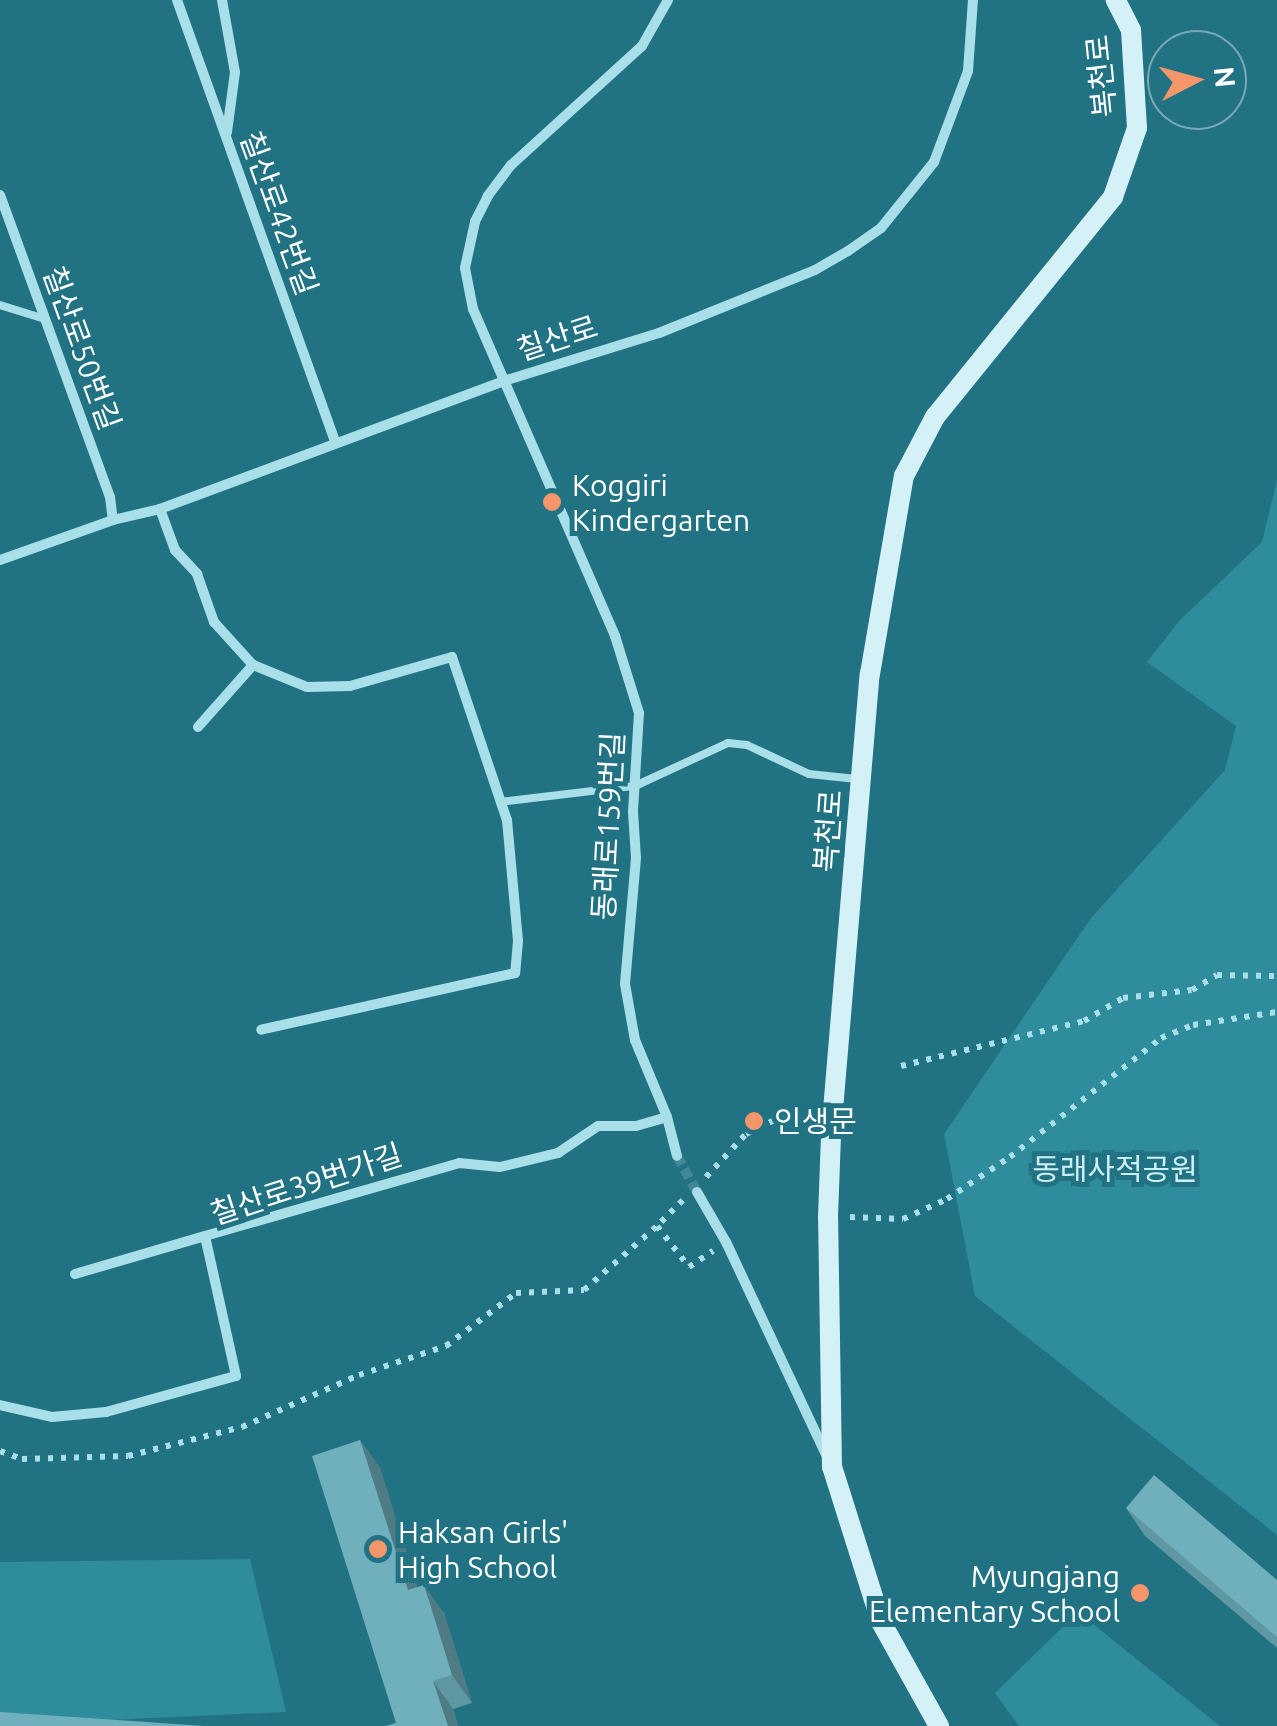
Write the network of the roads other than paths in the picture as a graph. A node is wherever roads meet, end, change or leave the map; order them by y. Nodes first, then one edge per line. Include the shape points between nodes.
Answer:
1 (177, 0) edge
2 (222, 0) edge
3 (668, 0) edge
4 (973, 0) edge
5 (1116, 0) edge
6 (226, 138) junction
7 (0, 194) edge
8 (0, 306) edge
9 (45, 319) junction
10 (508, 380) junction
11 (335, 442) junction
12 (160, 509) junction
13 (113, 520) junction
14 (1, 561) edge
15 (253, 665) junction
16 (198, 726) dead end
17 (862, 780) junction
18 (635, 786) junction
19 (500, 802) junction
20 (261, 1030) dead end
21 (667, 1117) junction
22 (678, 1156) tunnel mouth
23 (697, 1192) tunnel mouth
24 (206, 1236) junction
25 (75, 1274) dead end
26 (0, 1405) edge
27 (832, 1467) junction
28 (938, 1726) edge

1 - 6 street, 칠산로42번길
2 - 6 street via 235,72
3 - 10 street, 동래로159번길 via 642,46 512,165 474,222 466,268 474,309
4 - 10 street, 칠산로 via 959,104 934,162 882,228 815,270 659,333
5 - 17 street, 복천로 via 1131,30 1137,128 1113,197 935,417 904,476 870,674
6 - 11 street, 칠산로42번길
7 - 9 street, 칠산로50번길
8 - 9 lane
9 - 13 street, 칠산로50번길
10 - 11 street, 칠산로
10 - 18 street, 동래로159번길 via 639,713
11 - 12 street, 칠산로
12 - 13 street, 칠산로
12 - 15 street via 175,550 197,574 214,622
13 - 14 street, 칠산로
15 - 16 street
15 - 19 street via 306,687 350,686 452,657
17 - 18 lane via 808,774 728,743
17 - 27 street, 복천로 via 828,1217
18 - 19 lane
18 - 21 street, 동래로159번길 via 625,984 639,1054
19 - 20 street via 518,941 515,973
21 - 22 street, 동래로159번길
21 - 24 street, 칠산로39번가길 via 598,1126 558,1153 500,1167 459,1163
23 - 27 street
24 - 25 street
24 - 26 street, 칠산로39번가길 via 236,1376 106,1412 52,1417
27 - 28 street, 복천로 via 881,1622

